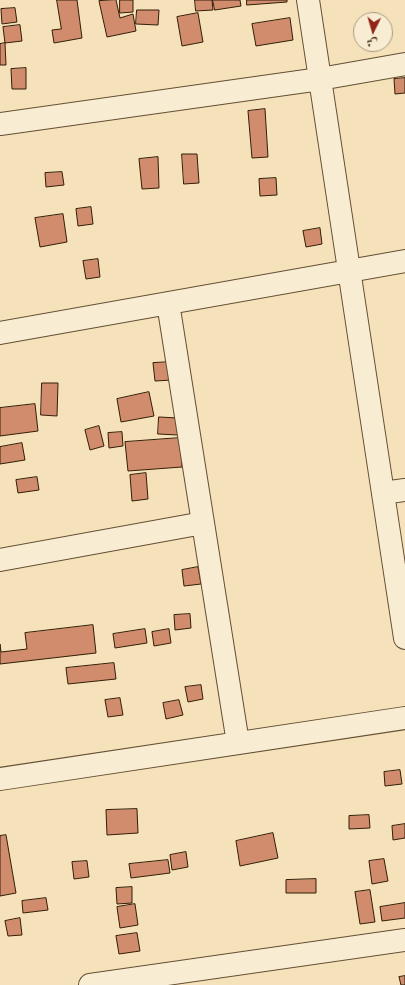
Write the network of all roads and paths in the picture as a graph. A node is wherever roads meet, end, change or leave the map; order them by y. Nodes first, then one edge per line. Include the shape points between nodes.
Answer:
1 (308, 0) edge
2 (405, 64) edge
3 (320, 79) junction
4 (0, 124) edge
5 (405, 261) edge
6 (349, 270) junction
7 (168, 302) junction
8 (0, 333) edge
9 (405, 490) edge
10 (383, 493) junction
11 (203, 523) junction
12 (0, 560) edge
13 (405, 638) edge
14 (405, 718) edge
15 (238, 743) junction
16 (0, 779) edge
17 (405, 940) edge
18 (90, 985) edge

1 - 3 street
2 - 3 street
3 - 4 street
3 - 6 street
5 - 6 street
6 - 7 street
6 - 10 street
7 - 8 street
7 - 11 street
9 - 10 street
10 - 13 street
11 - 12 street
11 - 15 street
14 - 15 street
15 - 16 street
17 - 18 street

